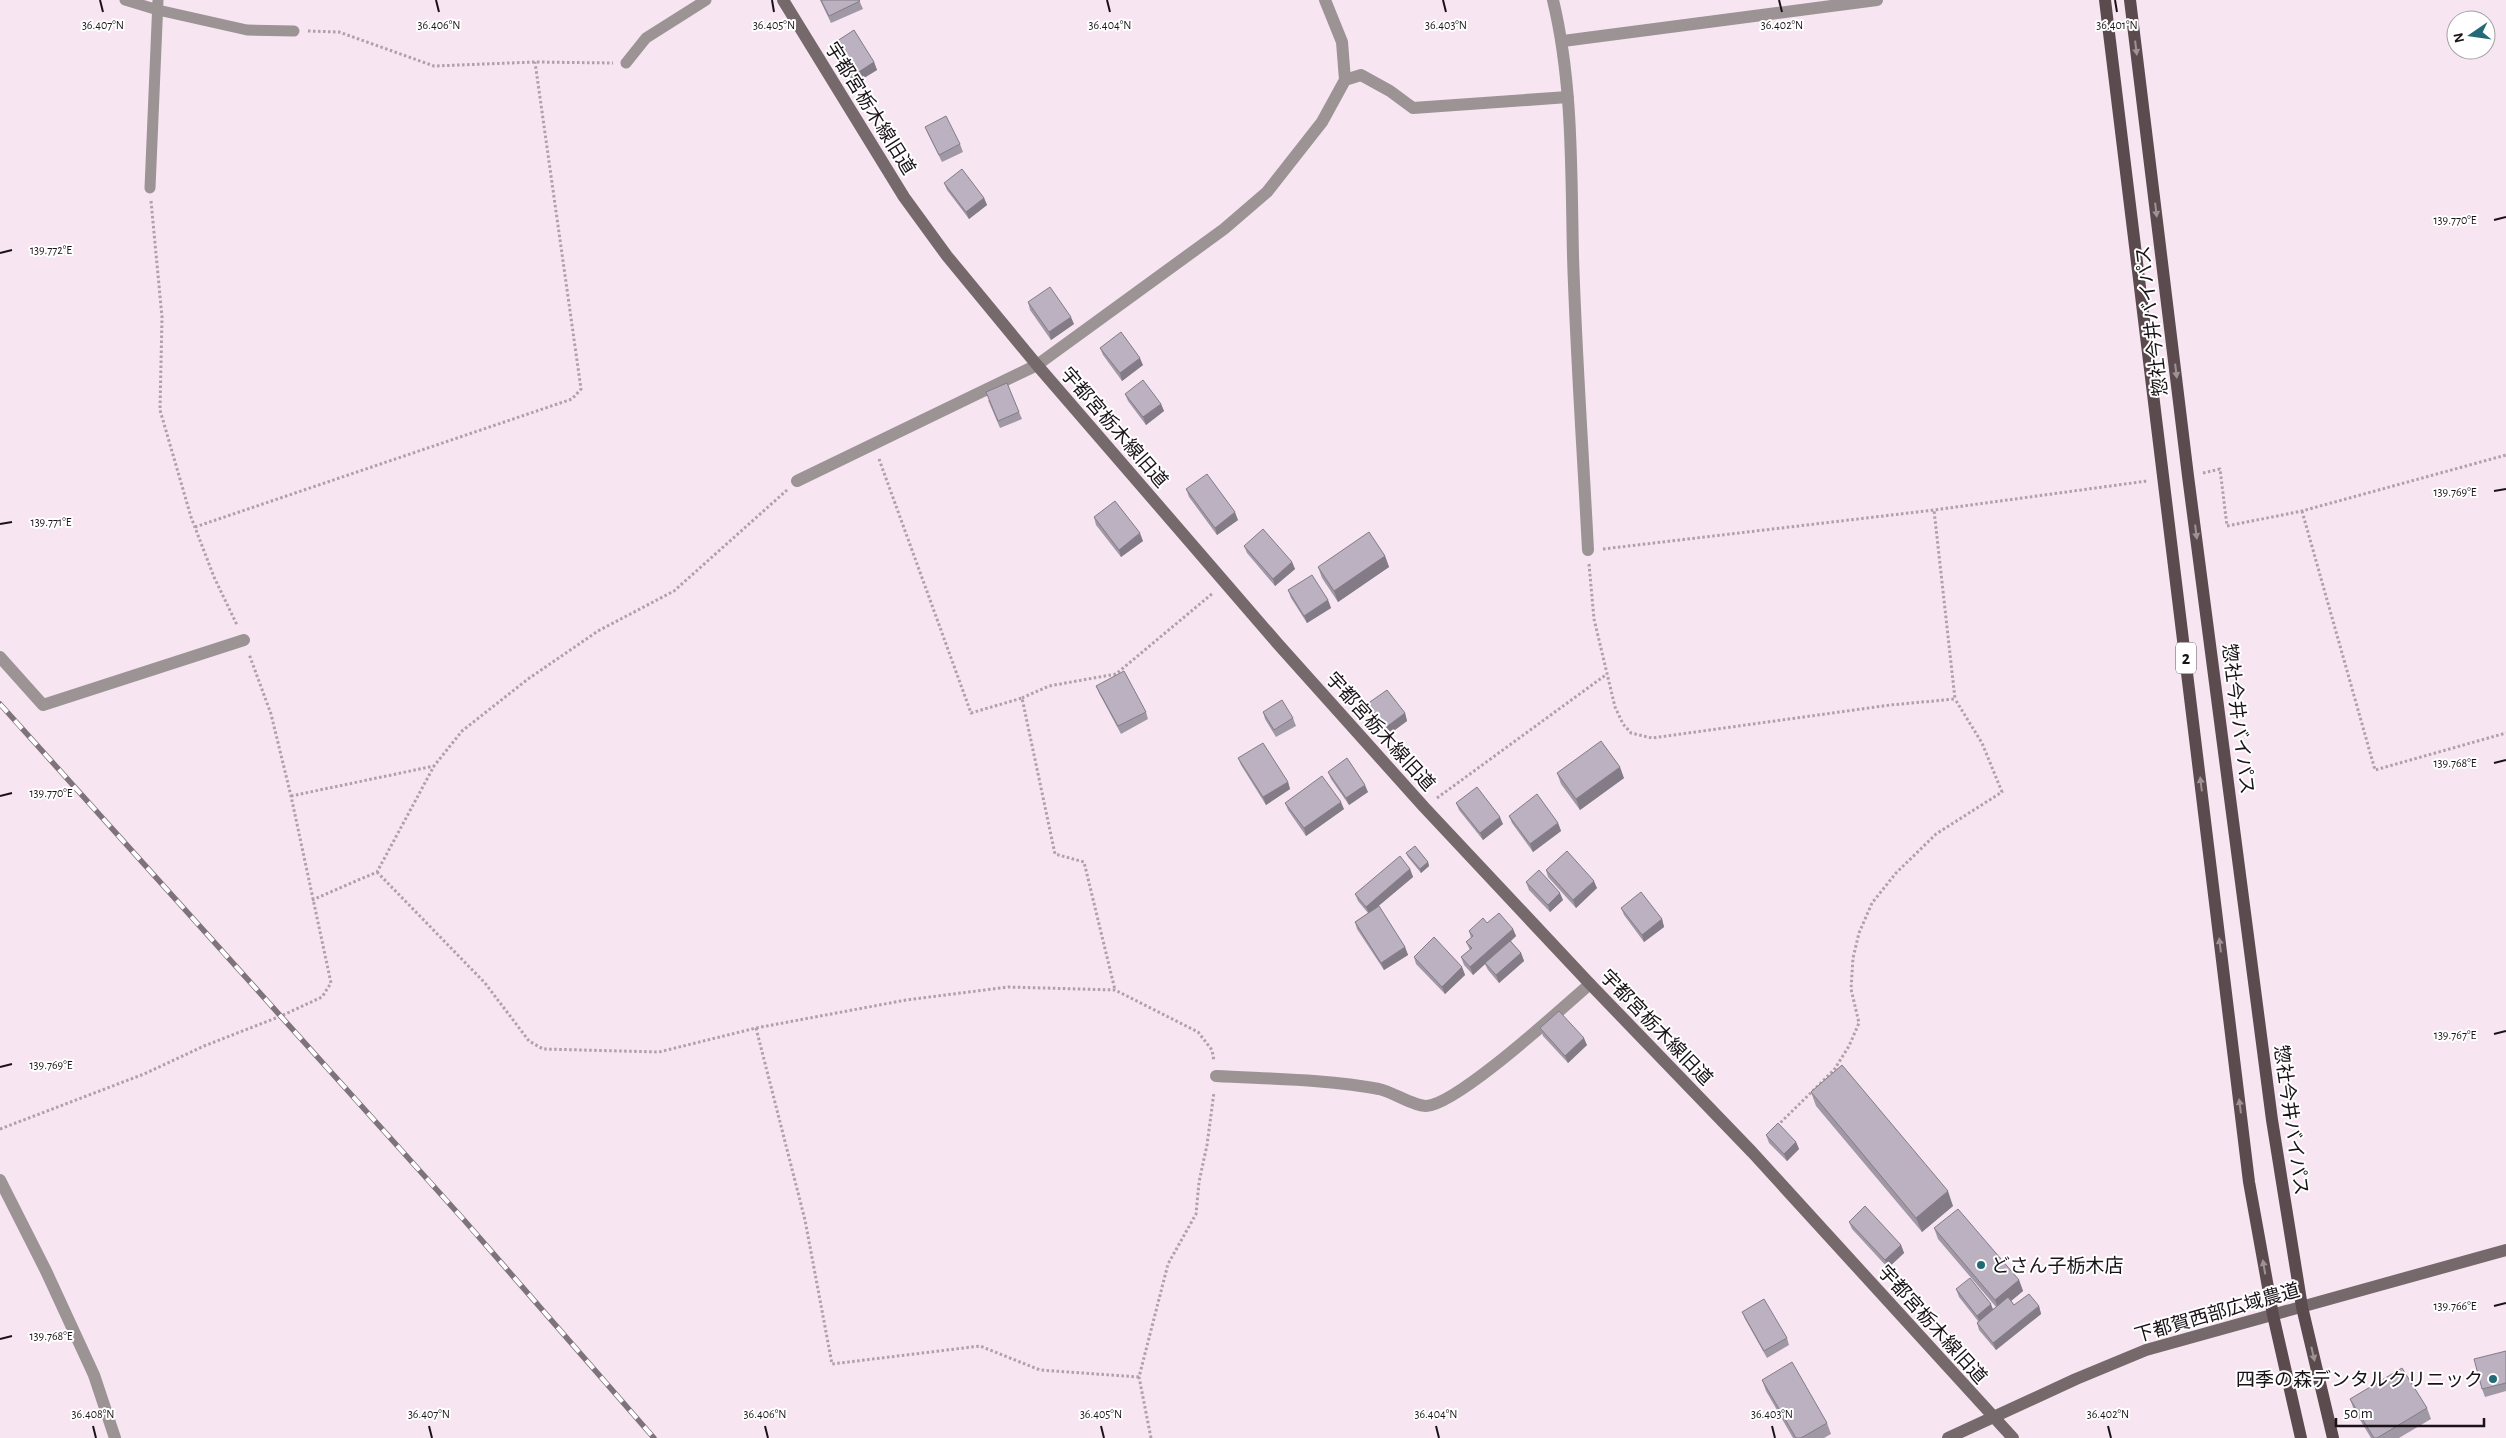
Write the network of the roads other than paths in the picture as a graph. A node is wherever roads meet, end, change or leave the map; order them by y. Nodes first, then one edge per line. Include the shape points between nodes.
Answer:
1 (125, 0) edge
2 (706, 0) edge
3 (783, 0) edge
4 (1324, 0) edge
5 (1553, 0) edge
6 (1877, 0) edge
7 (2105, 0) edge
8 (2130, 0) edge
9 (158, 5) edge
10 (294, 31) road end
11 (1563, 41) junction
12 (626, 63) road end
13 (1345, 80) junction
14 (1568, 97) junction
15 (150, 188) road end
16 (1037, 364) junction
17 (797, 481) road end
18 (1588, 550) road end
19 (244, 640) road end
20 (0, 657) edge
21 (1590, 984) junction
22 (1216, 1076) road end
23 (0, 1180) edge
24 (2506, 1250) edge
25 (2302, 1307) junction
26 (2273, 1315) junction
27 (1992, 1417) junction
28 (115, 1438) edge
29 (1948, 1438) edge
30 (2013, 1438) edge
31 (2301, 1438) edge
32 (2334, 1438) edge

1 - 9 lane
2 - 12 lane via 646,38
3 - 16 street, 宇都宮栃木線旧道 via 904,197 947,256
4 - 13 street via 1342,42
5 - 11 street
6 - 11 street
26 -> 7 main road, 惣社今井バイパス / 2 via 2249,1182
8 -> 25 main road, 惣社今井バイパス / 2 via 2272,1120
9 - 10 lane via 247,30
9 - 15 lane
11 - 14 street
13 - 14 street via 1361,75 1413,108
13 - 16 street via 1322,122 1267,192 1224,229
14 - 18 street
16 - 17 street
16 - 21 street, 宇都宮栃木線旧道 via 1424,807
19 - 20 street via 43,705
21 - 22 street via 1508,1054 1450,1098 1425,1106 1381,1090 1336,1083
21 - 27 street, 宇都宮栃木線旧道 via 1752,1152
23 - 28 street via 94,1375
24 - 25 street, 下都賀西部広域農道
25 - 26 street, 下都賀西部広域農道
25 -> 32 main road, 惣社今井バイパス / 2
26 - 27 street, 下都賀西部広域農道 via 2146,1350
26 - 31 main road, 惣社今井バイパス / 2
27 - 29 street, 下都賀西部広域農道
27 - 30 street, 宇都宮栃木線旧道

